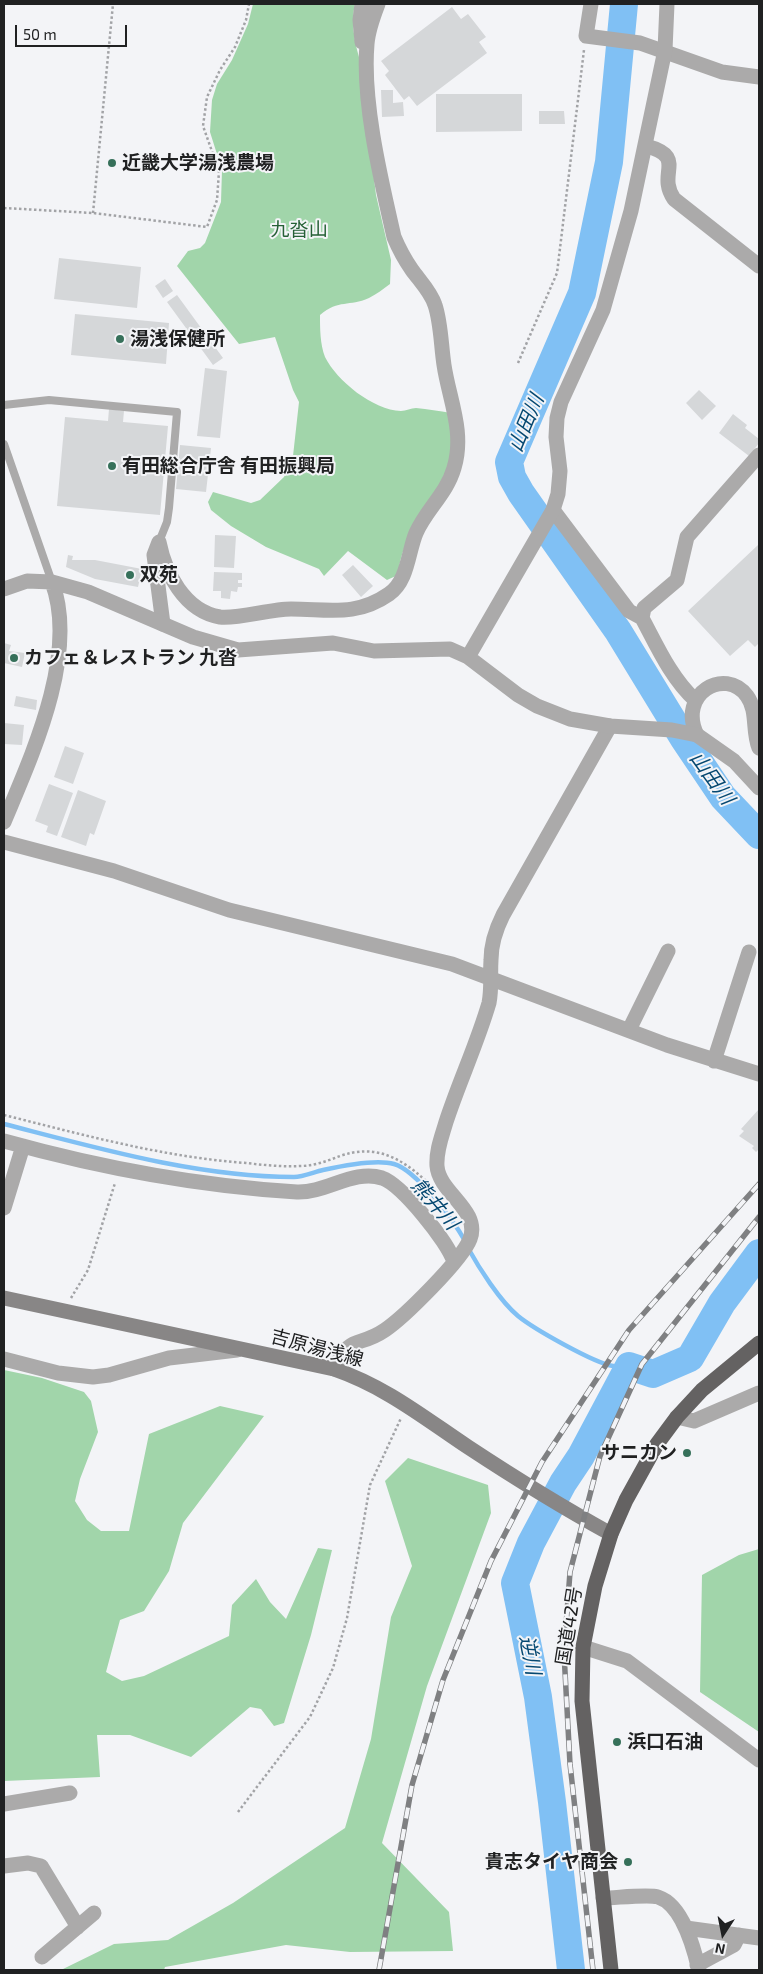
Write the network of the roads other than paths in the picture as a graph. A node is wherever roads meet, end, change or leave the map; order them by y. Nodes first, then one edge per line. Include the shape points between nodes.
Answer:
1 (362, 4) edge
2 (378, 4) edge
3 (591, 4) edge
4 (667, 4) edge
5 (665, 50) junction
6 (367, 60) junction
7 (759, 77) edge
8 (646, 146) junction
9 (759, 266) edge
10 (4, 405) edge
11 (4, 444) edge
12 (759, 455) edge
13 (553, 510) junction
14 (159, 542) junction
15 (52, 582) junction
16 (4, 588) edge
17 (642, 618) junction
18 (163, 624) junction
19 (468, 657) junction
20 (694, 700) junction
21 (610, 726) junction
22 (697, 735) junction
23 (759, 748) edge
24 (759, 788) edge
25 (4, 822) edge
26 (4, 842) edge
27 (668, 951) dead end
28 (748, 952) dead end
29 (492, 978) junction
30 (629, 1030) junction
31 (714, 1061) junction
32 (759, 1074) edge
33 (4, 1141) edge
34 (23, 1146) junction
35 (4, 1208) edge
36 (454, 1262) junction
37 (4, 1298) edge
38 (759, 1342) edge
39 (244, 1350) junction
40 (4, 1359) edge
41 (334, 1369) junction
42 (759, 1393) edge
43 (677, 1417) junction
44 (611, 1534) junction
45 (584, 1648) junction
46 (759, 1760) edge
47 (70, 1793) dead end
48 (4, 1804) edge
49 (4, 1866) edge
50 (603, 1898) junction
51 (94, 1913) dead end
52 (78, 1926) junction
53 (686, 1928) junction
54 (739, 1935) junction
55 (759, 1938) edge
56 (42, 1957) dead end
57 (698, 1968) edge
58 (611, 1970) edge

1 - 6 street via 361,34
2 - 6 street via 369,31
3 - 5 street via 590,37 640,43
4 - 5 street
5 - 7 street via 722,72
5 - 8 street
6 - 14 street via 371,112 394,237 435,304 447,382 456,414 457,454 450,481 421,522 399,584 390,593 356,609 283,609 220,616 195,605 172,581
8 - 9 street via 665,152 668,158 667,188 674,199
8 - 13 street via 608,295 561,402 556,437 560,471
10 - 14 lane via 49,400 177,412 169,508
11 - 15 lane
12 - 17 street via 687,537 677,580 644,608
13 - 17 street via 629,611
13 - 19 street
14 - 18 street via 154,562
15 - 16 street via 27,581
15 - 18 street via 88,592
15 - 25 street via 60,617 50,701
17 - 20 street via 672,672
18 - 19 street via 209,643 238,650 333,643 374,651 450,649
19 - 21 street via 537,706 570,719
20 - 22 street via 692,722
20 - 23 street via 706,689 720,684 739,688 751,702
21 - 22 street via 647,727
21 - 29 street via 503,914 490,959
22 - 24 street via 734,762
26 - 29 street via 114,871 229,910 452,964
27 - 30 street
28 - 31 street
29 - 30 street
29 - 36 street via 484,1020 454,1099 437,1156 442,1181 471,1222 470,1239
30 - 31 street
31 - 32 street
33 - 34 street
34 - 35 street
34 - 36 street via 118,1169 188,1181 298,1192 315,1191 359,1177 381,1178 402,1190 448,1246
36 - 41 street via 386,1330 347,1346
37 - 39 main road, 吉原湯浅線
38 - 43 highway, 国道42号 via 702,1390
39 - 40 street via 169,1358 92,1377 58,1373
39 - 41 main road, 吉原湯浅線
41 - 44 main road, 吉原湯浅線 via 361,1378 408,1405 539,1495
42 - 43 street via 694,1420
43 - 44 highway, 国道42号 via 641,1471
44 - 45 highway, 国道42号 via 595,1586
45 - 46 street via 627,1661
45 - 50 highway, 国道42号 via 584,1728
47 - 48 street
49 - 52 street via 28,1863 41,1866
50 - 53 street via 658,1896
50 - 58 highway, 国道42号
51 - 52 street
52 - 56 street
53 - 54 street
53 - 57 street
54 - 55 street
54 - 57 street via 734,1945

